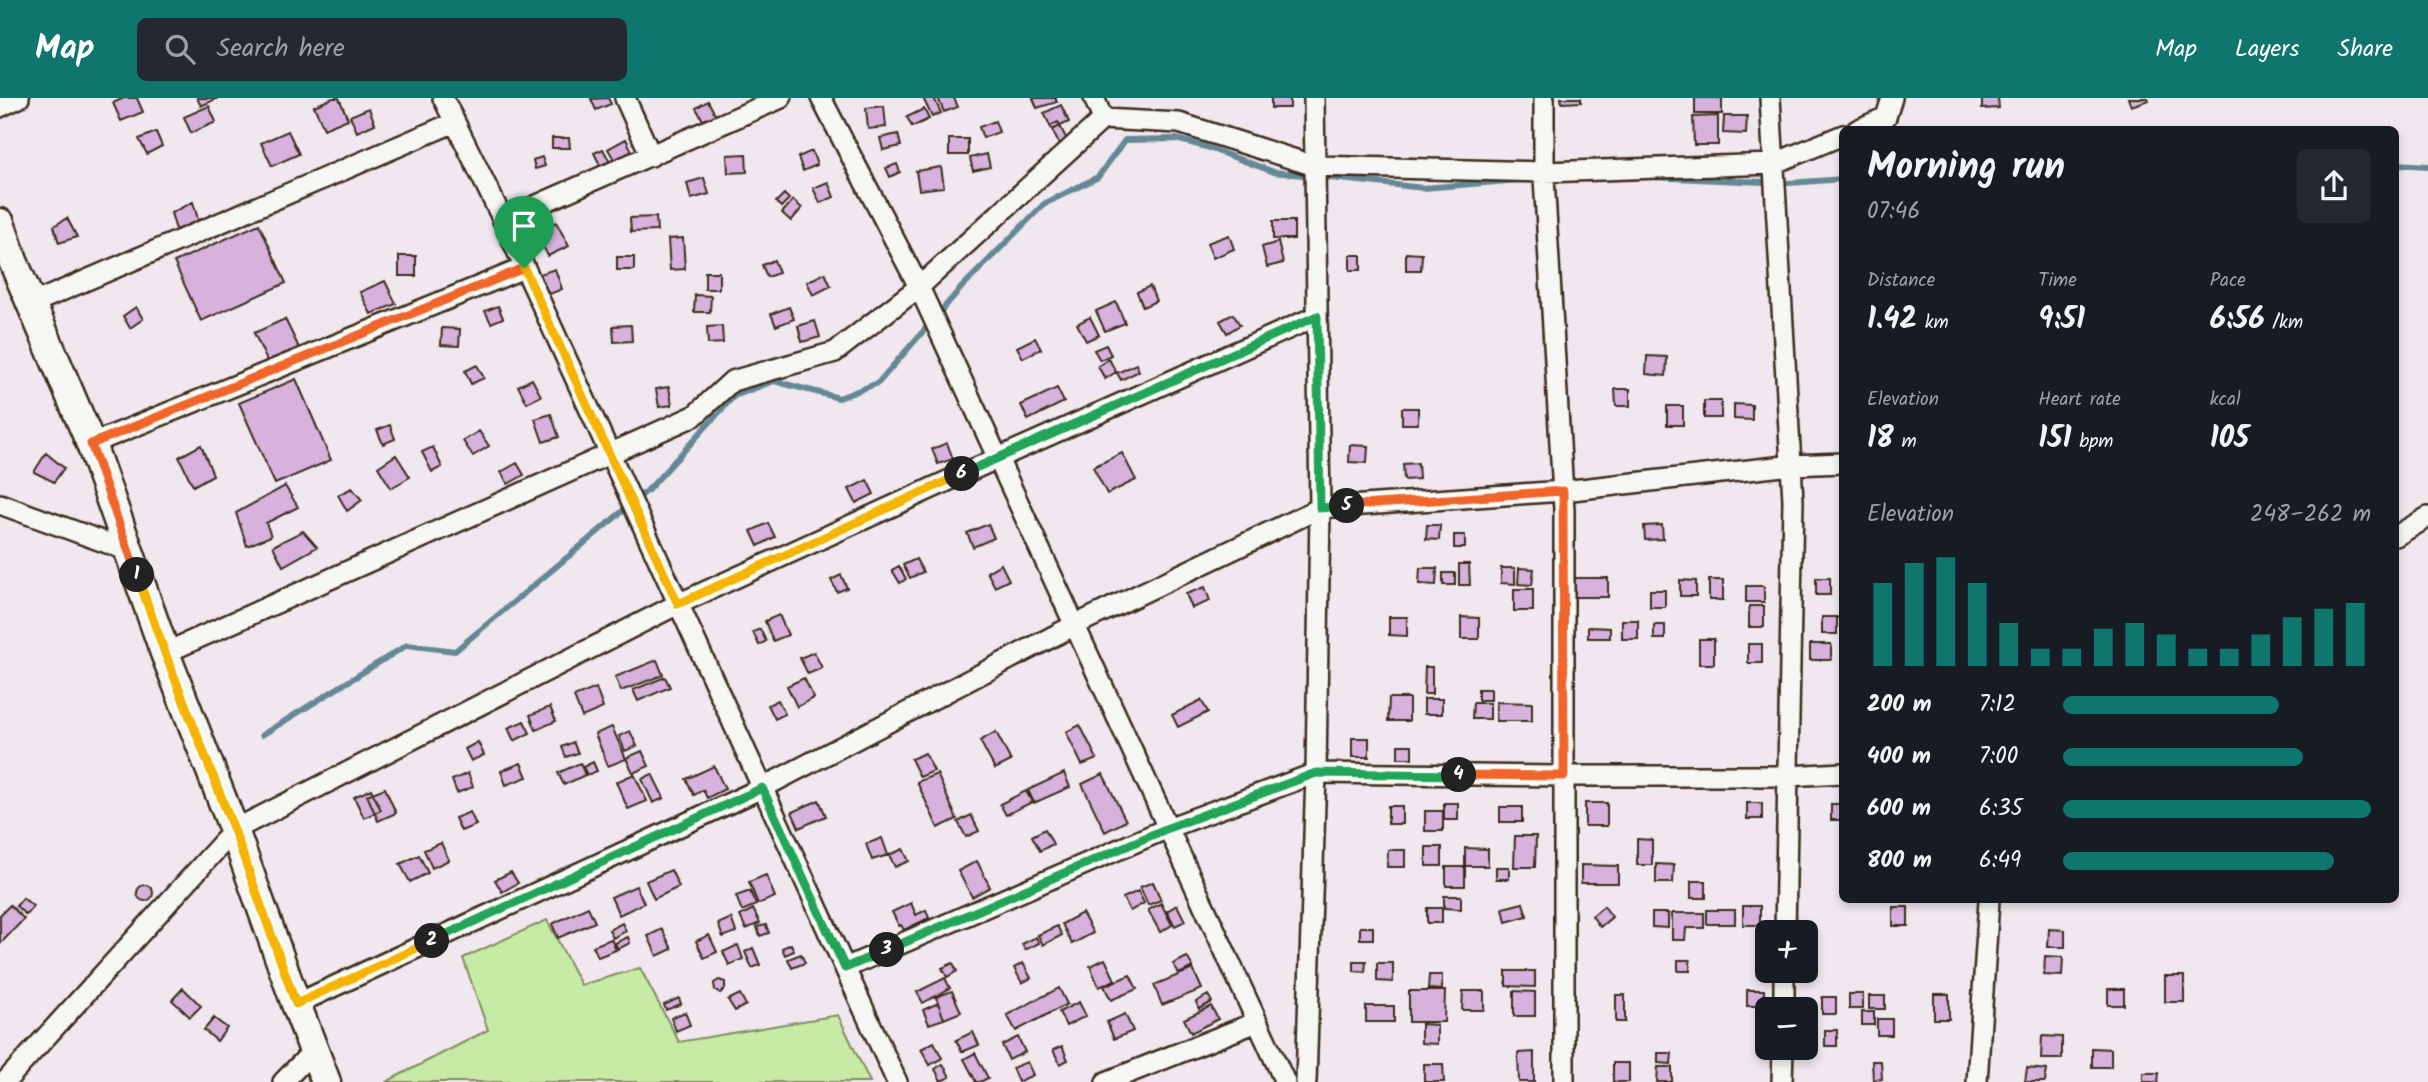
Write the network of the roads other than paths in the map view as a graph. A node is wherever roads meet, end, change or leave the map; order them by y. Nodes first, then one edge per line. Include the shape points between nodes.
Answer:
1 (19, 98) edge
2 (443, 98) edge
3 (625, 98) edge
4 (781, 98) edge
5 (821, 98) edge
6 (1094, 98) edge
7 (1314, 98) edge
8 (1544, 98) edge
9 (1770, 98) edge
10 (1892, 98) edge
11 (0, 107) edge
12 (1103, 119) junction
13 (455, 122) junction
14 (1866, 126) edge
15 (1839, 137) edge
16 (652, 156) junction
17 (1773, 164) junction
18 (1315, 166) junction
19 (1544, 172) junction
20 (503, 220) junction
21 (0, 223) edge
22 (6, 263) edge
23 (524, 268) junction
24 (919, 287) junction
25 (31, 304) junction
26 (1317, 316) junction
27 (91, 444) junction
28 (609, 453) junction
29 (998, 457) junction
30 (1839, 463) edge
31 (1791, 465) junction
32 (1563, 491) junction
33 (0, 504) edge
34 (1320, 508) junction
35 (2428, 517) edge
36 (2399, 535) edge
37 (129, 551) junction
38 (678, 604) junction
39 (1075, 625) junction
40 (165, 653) junction
41 (1316, 773) junction
42 (1839, 773) edge
43 (1564, 776) junction
44 (1788, 776) junction
45 (762, 788) junction
46 (1168, 828) junction
47 (234, 830) junction
48 (1989, 903) edge
49 (1785, 920) edge
50 (845, 968) junction
51 (296, 1004) junction
52 (1258, 1022) junction
53 (313, 1051) junction
54 (1783, 1060) edge
55 (5, 1082) edge
56 (283, 1082) edge
57 (326, 1082) edge
58 (897, 1082) edge
59 (1105, 1082) edge
60 (1285, 1082) edge
61 (1306, 1082) edge
62 (1564, 1082) edge
63 (1782, 1082) edge
64 (1977, 1082) edge

1 - 11 street
2 - 13 street
3 - 16 street
4 - 16 street
5 - 24 street
6 - 12 street
7 - 18 street
8 - 19 street
9 - 17 street
10 - 14 street via 1886,117
12 - 18 street via 1179,123
12 - 24 street
13 - 20 street
13 - 25 street
15 - 17 street
16 - 20 street
17 - 19 street
17 - 31 street
18 - 19 street
18 - 26 street
19 - 32 street
20 - 23 street
21 - 22 main road
22 - 25 main road
23 - 27 street
23 - 28 street
24 - 28 street via 835,352 732,381 694,416
24 - 29 street
25 - 27 main road
26 - 29 street
26 - 34 street
27 - 37 main road
28 - 38 street
28 - 40 street
29 - 38 street
29 - 39 street
30 - 31 street
31 - 32 street
31 - 44 street
32 - 34 street
32 - 43 street
33 - 37 street
34 - 39 street
34 - 41 street
35 - 36 street
37 - 40 main road
38 - 45 street
38 - 47 street
39 - 45 street
39 - 46 street
40 - 47 main road
41 - 43 street
41 - 46 street
41 - 61 street
42 - 44 street
43 - 44 street
43 - 62 street
44 - 49 street
45 - 50 street
45 - 51 street
46 - 50 street
46 - 52 street
47 - 51 main road
47 - 55 street
48 - 64 street
50 - 58 street
51 - 53 main road
52 - 59 street
52 - 60 street
53 - 56 street
53 - 57 main road
54 - 63 street

